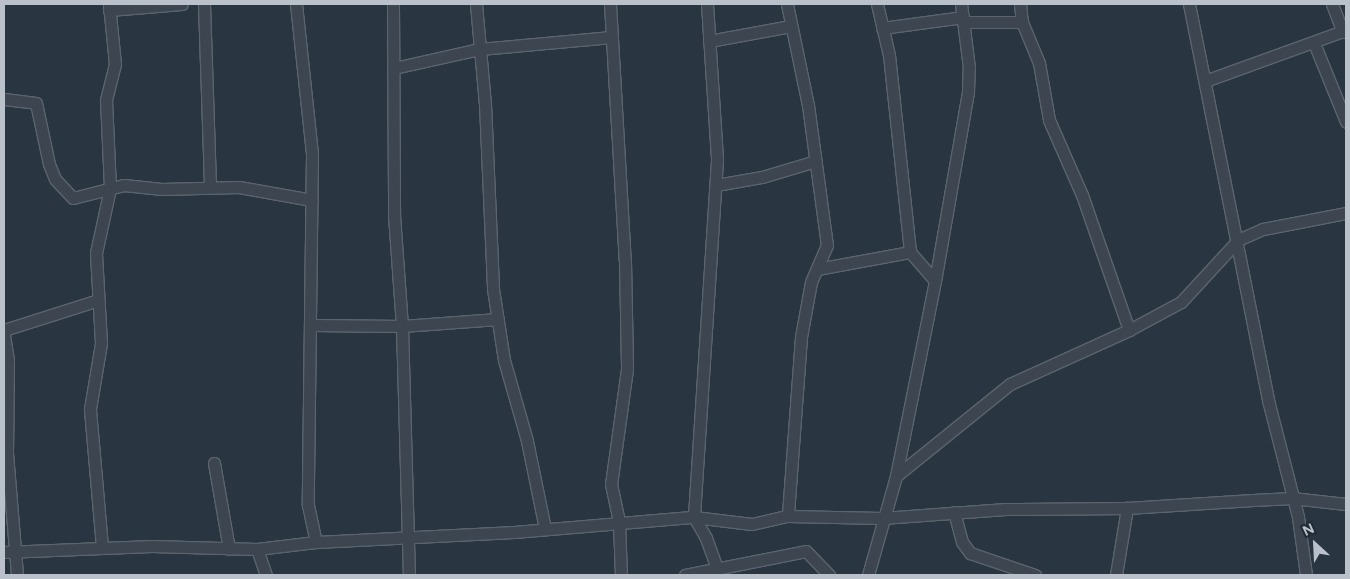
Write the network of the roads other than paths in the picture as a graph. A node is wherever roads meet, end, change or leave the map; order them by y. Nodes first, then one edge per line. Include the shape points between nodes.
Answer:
1 (182, 4) edge
2 (204, 4) edge
3 (296, 4) edge
4 (393, 4) edge
5 (476, 4) edge
6 (610, 4) edge
7 (707, 4) edge
8 (787, 4) edge
9 (877, 4) edge
10 (961, 4) edge
11 (1020, 4) edge
12 (1189, 4) edge
13 (1332, 4) edge
14 (109, 7) edge
15 (963, 19) junction
16 (1022, 22) junction
17 (791, 26) junction
18 (882, 28) junction
19 (1344, 31) edge
20 (611, 37) junction
21 (709, 41) junction
22 (1314, 43) junction
23 (480, 49) junction
24 (394, 68) junction
25 (1205, 81) junction
26 (4, 99) edge
27 (1346, 122) edge
28 (816, 161) junction
29 (716, 185) junction
30 (210, 187) junction
31 (110, 188) junction
32 (312, 200) junction
33 (1346, 213) edge
34 (1238, 240) junction
35 (910, 252) junction
36 (817, 269) junction
37 (935, 281) junction
38 (98, 300) junction
39 (498, 320) junction
40 (312, 325) junction
41 (402, 326) junction
42 (4, 330) edge
43 (1129, 330) junction
44 (4, 335) edge
45 (214, 463) dead end
46 (896, 476) junction
47 (1292, 498) junction
48 (1346, 504) edge
49 (1127, 508) junction
50 (954, 512) junction
51 (788, 516) junction
52 (694, 517) junction
53 (882, 518) junction
54 (618, 523) junction
55 (544, 529) junction
56 (408, 538) junction
57 (316, 542) junction
58 (102, 547) junction
59 (229, 549) junction
60 (257, 549) junction
61 (9, 552) edge
62 (717, 569) junction
63 (17, 575) edge
64 (266, 575) edge
65 (409, 575) edge
66 (621, 575) edge
67 (685, 575) edge
68 (829, 575) edge
69 (868, 575) edge
70 (1035, 575) edge
71 (1116, 575) edge
72 (1306, 575) edge

1 - 14 street
2 - 30 street
3 - 32 street via 312,154
4 - 24 street
5 - 23 street
6 - 20 street
7 - 21 street
8 - 17 street
9 - 18 street
10 - 15 street
11 - 16 street
12 - 25 street
13 - 19 street
14 - 31 street via 115,64 105,109
15 - 16 street
15 - 18 street
15 - 37 street via 968,91
16 - 43 street via 1034,46 1052,130 1082,195
17 - 21 street
17 - 28 street
18 - 35 street via 891,75
19 - 22 street
20 - 23 street
20 - 54 street via 624,251 627,369 612,469
21 - 29 street via 718,149
22 - 25 street
22 - 27 street
23 - 24 street
23 - 39 street via 490,194 490,265
24 - 41 street via 394,215
25 - 34 street
26 - 31 street via 36,104 49,164 68,196
28 - 29 street via 762,177
28 - 36 street via 827,235
29 - 52 street
30 - 31 street via 162,189 124,185
30 - 32 street via 239,187
31 - 38 street via 96,253
32 - 40 street
33 - 34 street via 1263,229
34 - 43 street via 1181,302
34 - 47 street via 1254,333
35 - 36 street
35 - 37 street
36 - 51 street via 811,282 801,337
37 - 46 street
38 - 42 street
38 - 58 street via 101,343 90,409 90,434 96,466
39 - 41 street
39 - 55 street
40 - 41 street
40 - 57 street via 308,505
41 - 56 street
43 - 46 street via 1010,384
44 - 61 street via 8,360
45 - 59 street
46 - 53 street
47 - 48 street
47 - 49 street
47 - 72 street via 1300,528
49 - 50 street
49 - 71 street
50 - 53 street
50 - 70 street via 962,542 970,553
51 - 52 street via 752,524
51 - 53 street
52 - 54 street
52 - 62 street
53 - 69 street
54 - 55 street
54 - 66 street
55 - 56 street
56 - 57 street
56 - 65 street
57 - 60 street
58 - 59 street
58 - 61 street
59 - 60 street
60 - 64 street
61 - 63 street
62 - 67 street
62 - 68 street via 806,551

